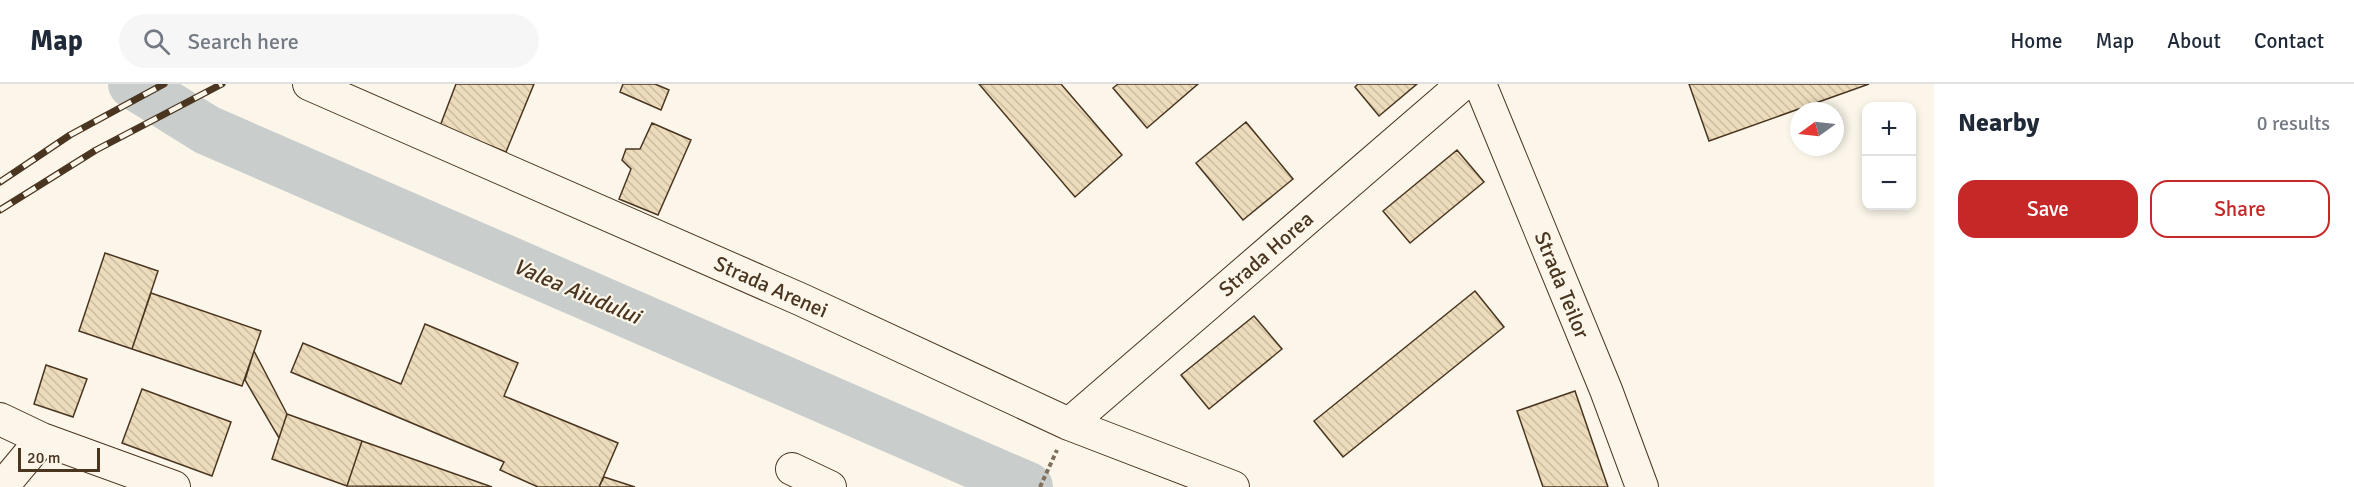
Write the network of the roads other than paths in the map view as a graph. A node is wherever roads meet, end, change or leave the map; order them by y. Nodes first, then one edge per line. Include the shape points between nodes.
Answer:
1 (309, 84) edge
2 (1463, 84) edge
3 (1480, 84) edge
4 (0, 419) edge
5 (1069, 424) junction
6 (42, 439) junction
7 (792, 470) dead end
8 (2, 487) edge
9 (174, 487) edge
10 (830, 487) edge
11 (1233, 487) edge
12 (1642, 487) edge

1 - 5 street, Strada Arenei via 802,300
2 - 5 street, Strada Horea
3 - 12 street, Strada Teilor
4 - 6 street
5 - 11 street, Strada Arenei
6 - 8 street
6 - 9 street
7 - 10 street

